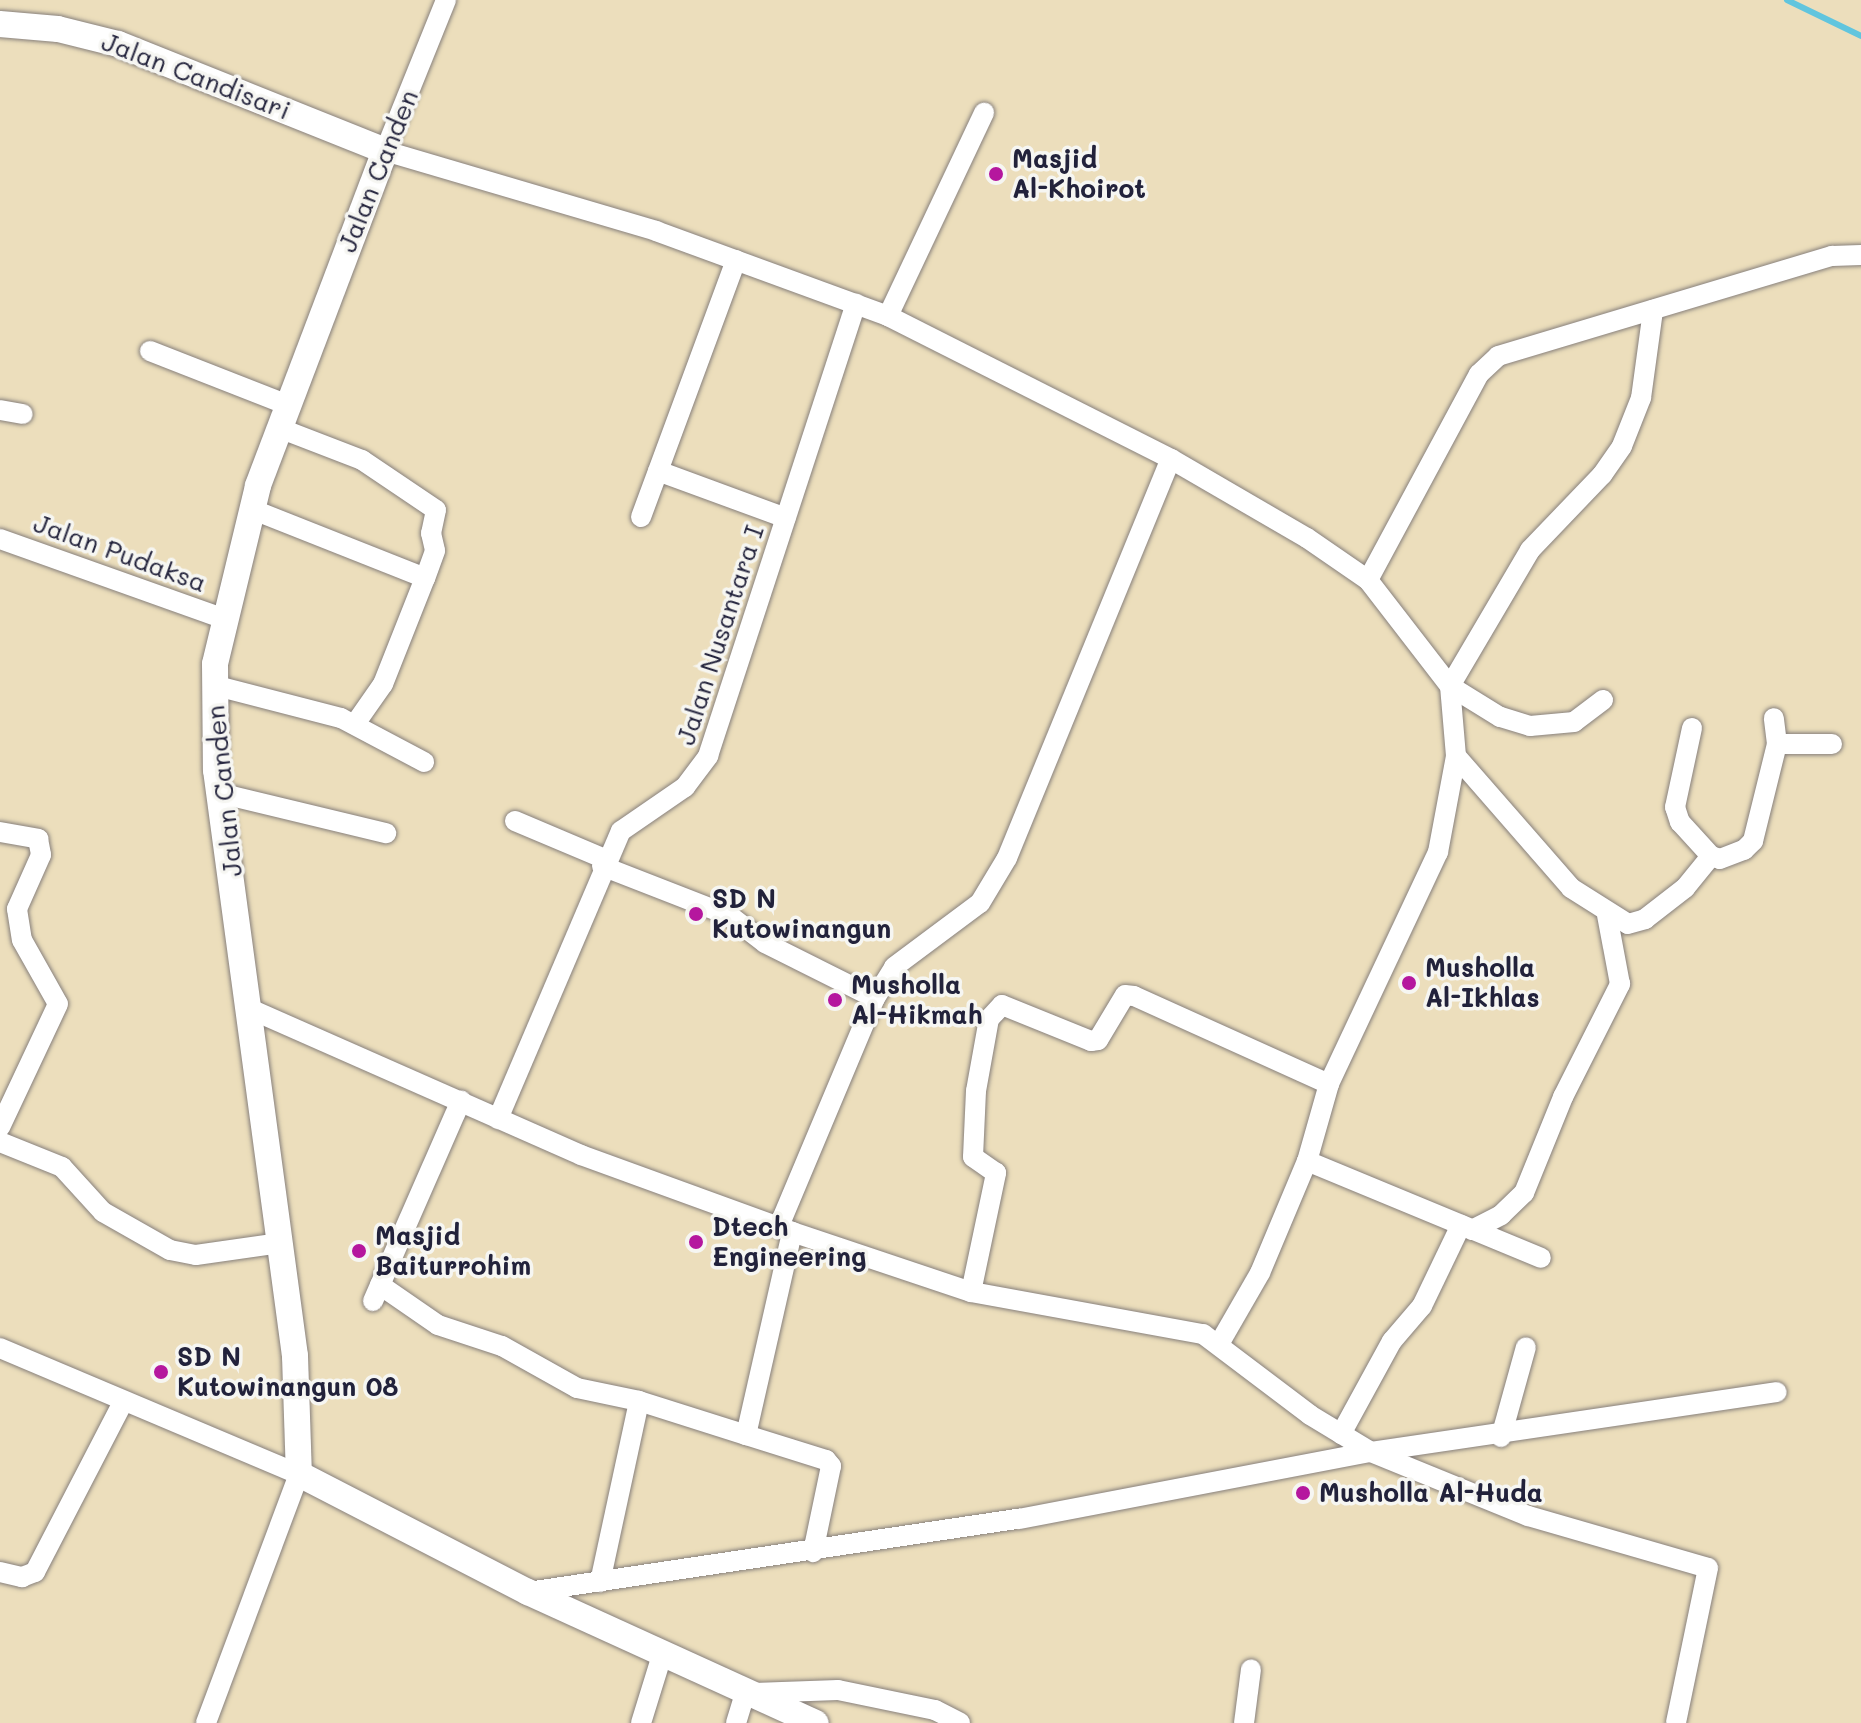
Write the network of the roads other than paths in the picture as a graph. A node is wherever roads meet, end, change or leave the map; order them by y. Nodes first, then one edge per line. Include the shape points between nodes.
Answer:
1 (446, 0) edge
2 (0, 24) edge
3 (984, 113) dead end
4 (385, 151) junction
5 (1861, 255) edge
6 (736, 260) junction
7 (856, 304) junction
8 (1653, 310) junction
9 (888, 316) junction
10 (150, 351) dead end
11 (0, 410) edge
12 (23, 414) dead end
13 (283, 416) junction
14 (1171, 459) junction
15 (658, 471) junction
16 (251, 509) junction
17 (641, 517) dead end
18 (786, 518) junction
19 (0, 539) edge
20 (425, 578) junction
21 (1368, 580) junction
22 (222, 618) junction
23 (213, 685) junction
24 (1450, 686) junction
25 (1603, 700) dead end
26 (1774, 718) dead end
27 (355, 724) junction
28 (1692, 728) dead end
29 (1777, 744) junction
30 (1832, 744) dead end
31 (1456, 756) junction
32 (424, 762) dead end
33 (219, 793) junction
34 (515, 821) dead end
35 (0, 832) edge
36 (386, 833) dead end
37 (1711, 856) junction
38 (603, 863) junction
39 (1607, 915) junction
40 (875, 998) junction
41 (250, 1009) junction
42 (1329, 1084) junction
43 (461, 1101) junction
44 (498, 1119) junction
45 (0, 1127) edge
46 (0, 1142) edge
47 (1307, 1161) junction
48 (1466, 1227) junction
49 (786, 1229) junction
50 (280, 1243) junction
51 (1541, 1258) dead end
52 (971, 1292) junction
53 (1219, 1344) junction
54 (1526, 1347) dead end
55 (0, 1348) edge
56 (1777, 1392) dead end
57 (639, 1401) junction
58 (123, 1402) junction
59 (1341, 1434) junction
60 (746, 1435) junction
61 (1501, 1437) junction
62 (1371, 1452) junction
63 (299, 1474) junction
64 (813, 1552) junction
65 (0, 1572) edge
66 (600, 1582) junction
67 (528, 1592) junction
68 (663, 1652) junction
69 (1251, 1669) dead end
70 (750, 1692) junction
71 (206, 1723) edge
72 (641, 1723) edge
73 (736, 1723) edge
74 (816, 1723) edge
75 (960, 1723) edge
76 (1244, 1723) edge
77 (1676, 1723) edge

1 - 4 street, Jalan Canden
2 - 4 street, Jalan Candisari via 58,29 118,44
3 - 9 street
4 - 6 street
4 - 13 street, Jalan Canden
5 - 8 street via 1832,256
6 - 7 street
6 - 15 street
7 - 9 street
7 - 18 street, Jalan Nusantara I
8 - 21 street via 1498,356 1479,374
8 - 24 street via 1641,398 1622,446 1602,475 1530,550
9 - 14 street
10 - 13 street
11 - 12 street
13 - 16 street, Jalan Canden
13 - 20 street via 436,510 431,533 435,551
14 - 21 street
14 - 40 street via 990,890 964,916 904,954
15 - 17 street
15 - 18 street
16 - 20 street
16 - 22 street, Jalan Canden
18 - 38 street, Jalan Nusantara I via 699,775 629,823
19 - 22 street, Jalan Pudaksa
20 - 27 street via 383,684
21 - 24 street
22 - 23 street, Jalan Canden
23 - 27 street
23 - 33 street, Jalan Canden
24 - 25 street via 1500,717 1530,726 1574,722
24 - 31 street
26 - 29 street
27 - 32 street
28 - 37 street via 1675,807 1680,822
29 - 30 street
29 - 37 street via 1753,841 1731,856
31 - 39 street via 1571,888
31 - 42 street via 1438,852
33 - 36 street
33 - 41 street, Jalan Canden
34 - 38 street
35 - 45 street via 38,839 41,855 17,909 22,940 58,1004
37 - 39 street via 1685,888 1645,919 1628,924
38 - 40 street via 730,916 765,943
38 - 44 street, Jalan Nusantara I
39 - 48 street via 1620,984 1563,1097 1524,1193 1501,1215
40 - 49 street
41 - 43 street
41 - 50 street, Jalan Canden
42 - 47 street
42 - 52 street via 1134,996 1125,995 1098,1040 1091,1041 1002,1005 989,1019 976,1091 973,1157 996,1173
43 - 44 street
43 - 57 street via 377,1293 438,1325 502,1346 577,1388
44 - 49 street
46 - 50 street via 62,1167 103,1212 170,1250 196,1255
47 - 48 street
47 - 53 street via 1260,1273
48 - 51 street
48 - 59 street via 1422,1306 1392,1341
49 - 52 street
49 - 60 street
50 - 63 street, Jalan Canden via 295,1356
52 - 53 street via 1166,1326
53 - 59 street
54 - 61 street
55 - 58 street
56 - 61 street
57 - 60 street
57 - 66 street
58 - 63 street
58 - 65 street via 35,1572 22,1577
59 - 62 street
60 - 64 street via 831,1466
61 - 62 street
62 - 64 street via 1248,1479
62 - 77 street via 1528,1516 1708,1568
63 - 67 street
63 - 71 street
64 - 66 street
66 - 67 street
67 - 68 street
68 - 70 street
68 - 72 street
69 - 76 street
70 - 73 street
70 - 74 street
70 - 75 street via 838,1690 935,1710

